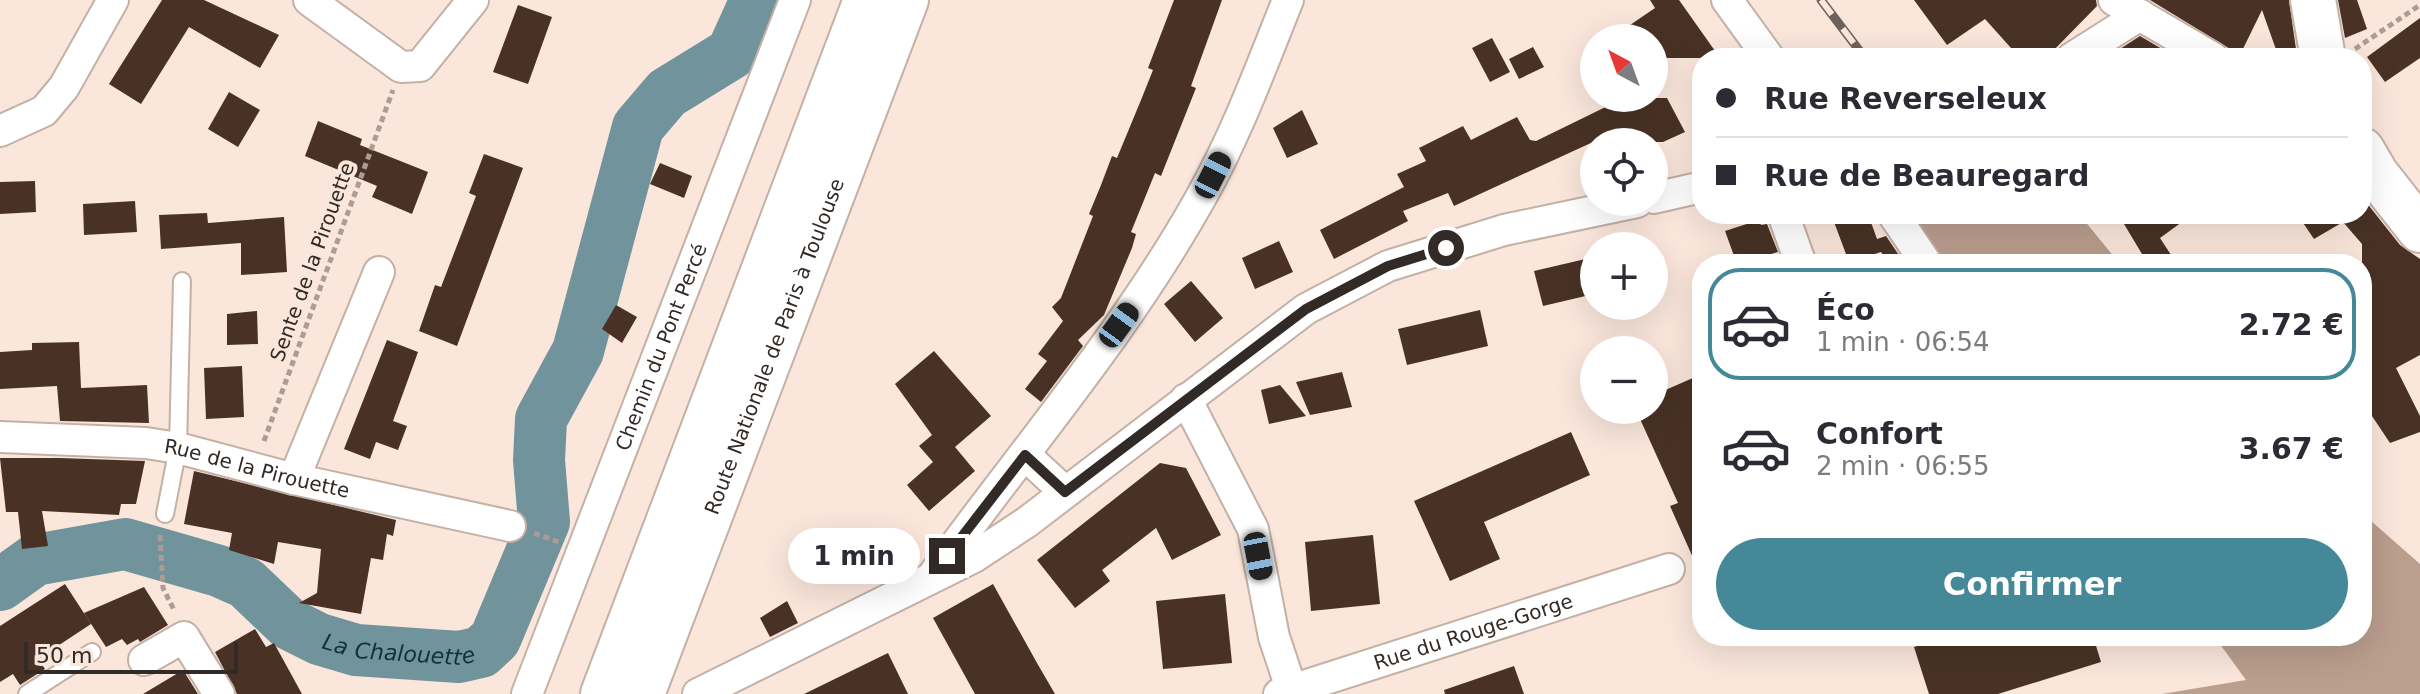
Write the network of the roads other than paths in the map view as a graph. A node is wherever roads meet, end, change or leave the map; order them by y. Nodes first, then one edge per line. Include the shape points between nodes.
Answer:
1 (113, 0) edge
2 (309, 0) edge
3 (473, 0) edge
4 (795, 0) edge
5 (866, 0) edge
6 (906, 0) edge
7 (1288, 0) edge
8 (1727, 0) edge
9 (2114, 0) edge
10 (2313, 0) edge
11 (2140, 15) junction
12 (1762, 48) edge
13 (2088, 48) edge
14 (2196, 48) edge
15 (2334, 48) edge
16 (0, 131) edge
17 (2372, 167) edge
18 (1692, 189) edge
19 (1668, 195) edge
20 (1580, 214) edge
21 (1787, 224) edge
22 (1900, 224) edge
23 (2420, 230) edge
24 (1797, 254) edge
25 (1920, 254) edge
26 (379, 272) dead end
27 (182, 281) dead end
28 (1186, 399) junction
29 (0, 437) edge
30 (178, 448) junction
31 (1025, 455) junction
32 (294, 479) junction
33 (1065, 492) junction
34 (165, 514) dead end
35 (510, 526) dead end
36 (1669, 569) dead end
37 (931, 579) junction
38 (92, 652) dead end
39 (144, 660) dead end
40 (733, 685) edge
41 (1285, 691) edge
42 (27, 694) edge
43 (219, 694) edge
44 (527, 694) edge
45 (603, 694) edge
46 (642, 694) edge
47 (698, 694) edge

1 - 16 street via 64,87 44,111
2 - 3 street via 401,67 420,66
4 - 44 street, Chemin du Pont Percé
5 - 45 main road, Route Nationale de Paris à Toulouse
6 - 46 main road, Route Nationale de Paris à Toulouse
7 - 31 street via 1237,126 1200,199 1135,303
8 - 12 street
9 - 11 street
10 - 15 main road
11 - 13 street
11 - 14 street
17 - 23 main road
18 - 19 street
20 - 28 street via 1504,230 1388,266 1306,309
21 - 24 street
22 - 25 street
26 - 32 street
27 - 30 lane
28 - 33 street
28 - 41 street via 1253,529
29 - 30 street, Rue de la Pirouette
30 - 32 street, Rue de la Pirouette
30 - 34 lane
31 - 33 street
31 - 37 street
32 - 35 street, Rue de la Pirouette
33 - 37 street via 974,557
36 - 41 street, Rue du Rouge-Gorge
37 - 40 street
38 - 42 lane
39 - 43 street via 184,637
40 - 47 street

